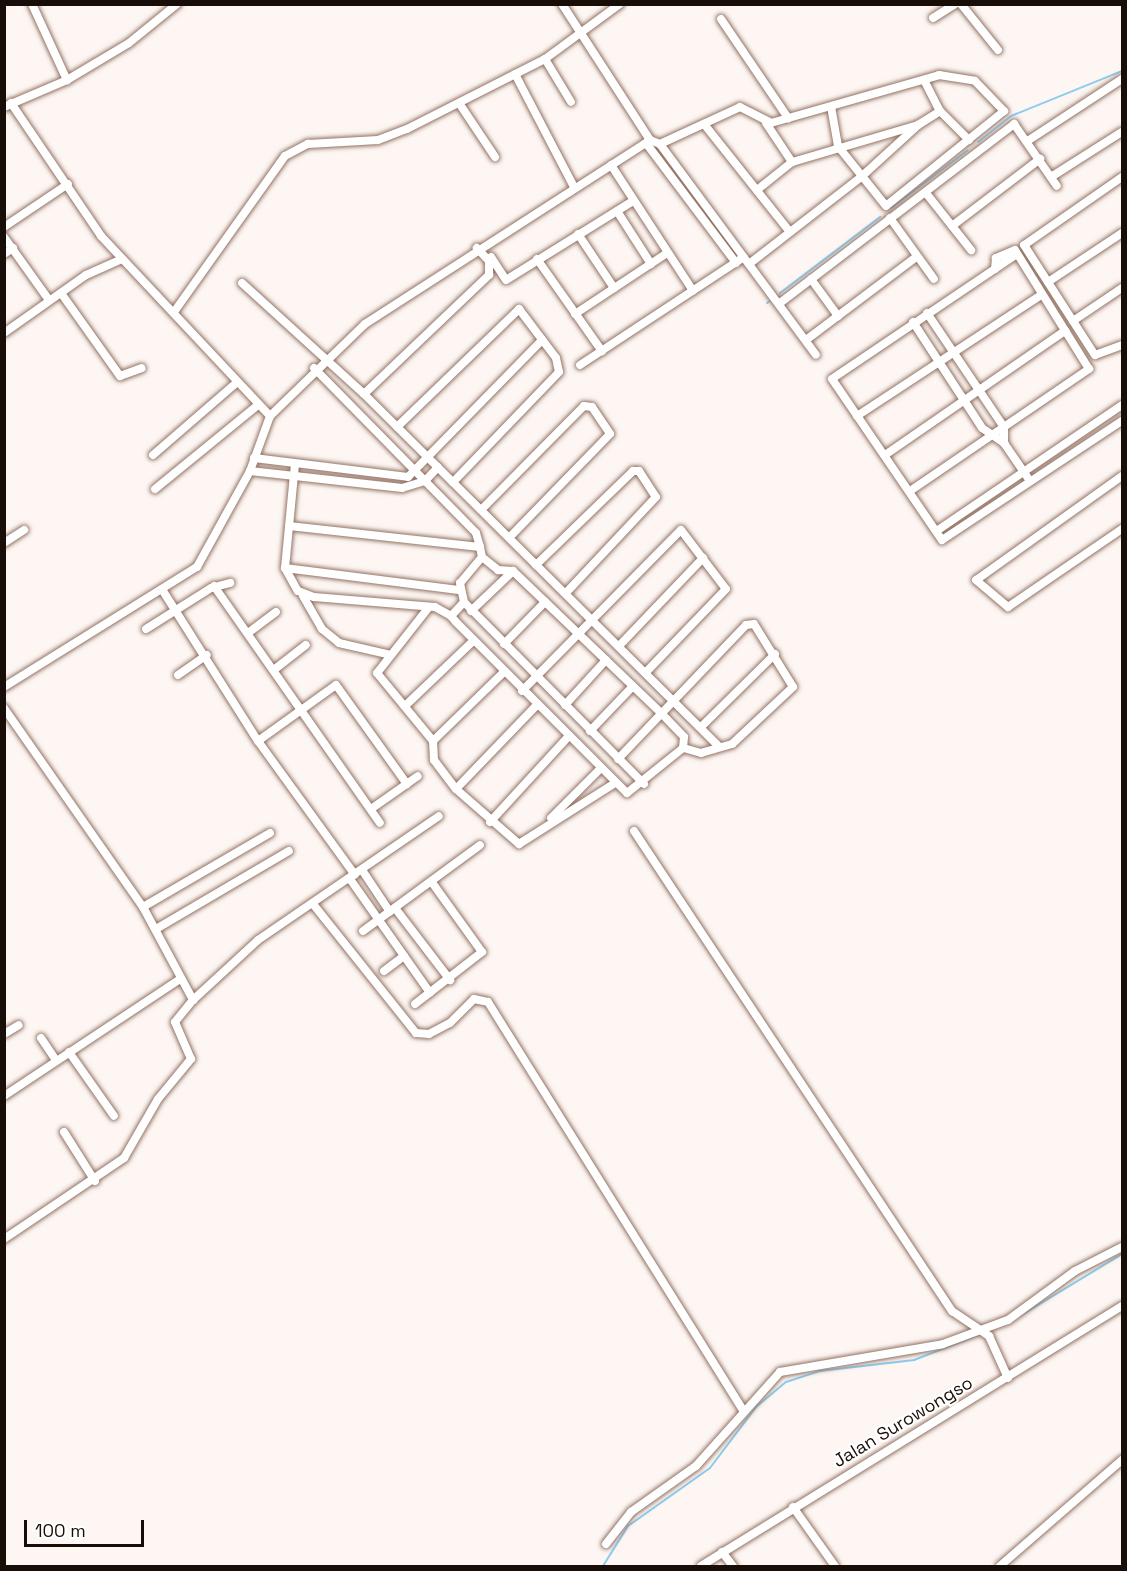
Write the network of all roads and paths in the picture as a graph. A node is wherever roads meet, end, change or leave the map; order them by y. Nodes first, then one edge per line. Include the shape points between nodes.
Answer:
1 (32, 4) edge
2 (177, 4) edge
3 (562, 4) edge
4 (620, 4) edge
5 (954, 5) edge
6 (933, 18) dead end
7 (721, 19) dead end
8 (581, 35) junction
9 (998, 50) dead end
10 (545, 59) junction
11 (515, 74) junction
12 (1122, 79) edge
13 (67, 80) junction
14 (924, 80) junction
15 (571, 102) dead end
16 (459, 103) junction
17 (8, 105) edge
18 (831, 108) junction
19 (940, 111) junction
20 (788, 118) junction
21 (766, 123) junction
22 (704, 124) junction
23 (918, 125) junction
24 (1122, 132) edge
25 (969, 140) junction
26 (1029, 140) junction
27 (648, 142) junction
28 (660, 144) junction
29 (838, 146) junction
30 (495, 157) dead end
31 (1040, 159) junction
32 (792, 162) junction
33 (611, 165) junction
34 (1052, 177) junction
35 (1122, 177) edge
36 (860, 178) junction
37 (68, 184) junction
38 (1057, 186) dead end
39 (574, 187) junction
40 (757, 190) junction
41 (926, 194) junction
42 (633, 201) junction
43 (617, 211) junction
44 (890, 218) junction
45 (952, 226) junction
46 (4, 227) edge
47 (790, 232) junction
48 (1122, 233) edge
49 (578, 234) junction
50 (4, 237) edge
51 (480, 246) junction
52 (13, 248) junction
53 (971, 250) dead end
54 (667, 253) junction
55 (4, 254) edge
56 (916, 257) junction
57 (122, 259) junction
58 (537, 259) junction
59 (747, 261) junction
60 (736, 263) junction
61 (651, 264) junction
62 (811, 279) junction
63 (934, 279) dead end
64 (1048, 282) junction
65 (242, 283) dead end
66 (614, 288) junction
67 (1122, 288) edge
68 (693, 291) junction
69 (61, 293) junction
70 (1041, 294) junction
71 (49, 300) junction
72 (780, 303) junction
73 (174, 312) junction
74 (927, 313) junction
75 (575, 314) junction
76 (838, 316) junction
77 (1073, 321) junction
78 (913, 322) junction
79 (1065, 331) junction
80 (4, 333) edge
81 (542, 340) junction
82 (806, 340) junction
83 (1122, 345) edge
84 (602, 351) junction
85 (955, 351) junction
86 (816, 355) dead end
87 (326, 359) junction
88 (938, 361) junction
89 (580, 365) dead end
90 (142, 368) dead end
91 (315, 368) junction
92 (236, 383) junction
93 (980, 389) junction
94 (364, 394) junction
95 (963, 400) junction
96 (258, 405) junction
97 (1122, 405) edge
98 (270, 416) junction
99 (857, 416) junction
100 (1122, 421) edge
101 (398, 427) junction
102 (1004, 427) junction
103 (989, 437) junction
104 (1004, 444) junction
105 (153, 454) dead end
106 (885, 455) junction
107 (254, 458) junction
108 (429, 458) junction
109 (295, 464) junction
110 (438, 468) junction
111 (250, 471) junction
112 (1023, 471) junction
113 (416, 472) junction
114 (293, 476) junction
115 (1122, 476) edge
116 (425, 481) junction
117 (453, 482) junction
118 (1030, 482) junction
119 (154, 489) dead end
120 (910, 491) junction
121 (481, 510) junction
122 (289, 526) junction
123 (1122, 529) edge
124 (24, 530) dead end
125 (938, 530) junction
126 (510, 537) junction
127 (4, 543) edge
128 (480, 547) junction
129 (482, 557) junction
130 (703, 558) junction
131 (536, 564) junction
132 (285, 568) junction
133 (513, 571) junction
134 (230, 583) dead end
135 (214, 586) junction
136 (459, 590) junction
137 (163, 591) junction
138 (566, 593) junction
139 (303, 596) junction
140 (464, 602) junction
141 (545, 602) junction
142 (429, 607) junction
143 (178, 610) junction
144 (471, 611) junction
145 (276, 612) dead end
146 (452, 616) junction
147 (591, 618) junction
148 (146, 628) dead end
149 (248, 633) junction
150 (577, 633) junction
151 (473, 641) junction
152 (504, 644) junction
153 (306, 645) dead end
154 (619, 646) junction
155 (775, 654) junction
156 (207, 655) junction
157 (391, 655) junction
158 (606, 660) junction
159 (275, 669) junction
160 (504, 672) junction
161 (646, 672) junction
162 (178, 675) dead end
163 (536, 676) junction
164 (633, 686) junction
165 (4, 687) edge
166 (522, 691) junction
167 (673, 699) junction
168 (565, 705) junction
169 (405, 706) junction
170 (536, 706) junction
171 (4, 708) edge
172 (300, 710) junction
173 (661, 713) junction
174 (701, 727) junction
175 (590, 731) junction
176 (568, 737) junction
177 (258, 741) junction
178 (433, 741) junction
179 (718, 745) junction
180 (683, 748) junction
181 (618, 759) junction
182 (600, 769) junction
183 (418, 776) dead end
184 (615, 783) junction
185 (407, 784) junction
186 (644, 784) junction
187 (456, 789) junction
188 (371, 809) junction
189 (439, 816) dead end
190 (490, 822) junction
191 (380, 823) dead end
192 (540, 829) junction
193 (634, 831) dead end
194 (270, 833) dead end
195 (480, 845) dead end
196 (289, 851) dead end
197 (356, 875) junction
198 (431, 881) junction
199 (313, 904) junction
200 (143, 908) junction
201 (392, 910) junction
202 (379, 920) junction
203 (156, 929) junction
204 (363, 931) dead end
205 (404, 956) junction
206 (384, 971) dead end
207 (180, 979) junction
208 (450, 980) junction
209 (430, 993) junction
210 (193, 1000) junction
211 (415, 1004) dead end
212 (19, 1025) dead end
213 (4, 1034) edge
214 (41, 1038) dead end
215 (69, 1052) junction
216 (56, 1060) junction
217 (4, 1096) edge
218 (114, 1116) dead end
219 (64, 1132) dead end
220 (95, 1181) junction
221 (4, 1239) edge
222 (1122, 1247) edge
223 (1122, 1306) edge
224 (984, 1332) junction
225 (1008, 1378) junction
226 (743, 1409) junction
227 (1122, 1460) edge
228 (793, 1507) junction
229 (606, 1544) dead end
230 (722, 1552) junction
231 (701, 1566) edge
232 (733, 1566) edge
233 (835, 1566) edge
234 (1000, 1566) edge

1 - 13 street
2 - 13 street via 129,43
3 - 8 street
4 - 8 street
5 - 6 street
5 - 9 street
7 - 20 street
8 - 10 street
8 - 27 street
10 - 11 street
10 - 15 street
11 - 16 street
11 - 39 street
12 - 26 street
13 - 17 street
14 - 18 street
14 - 19 street
14 - 25 street via 963,75 1003,108
16 - 30 street
16 - 73 street via 378,140 308,144 285,156
17 - 37 street
18 - 20 street
18 - 29 street
19 - 23 street
19 - 25 street
20 - 21 street
21 - 22 street via 740,107
21 - 32 street
22 - 28 street
22 - 40 street
23 - 29 street
23 - 36 street
24 - 34 street
25 - 36 street via 886,206
26 - 31 street
26 - 41 street via 1014,124
27 - 28 street
27 - 33 street
27 - 60 street
28 - 59 street
29 - 32 street
29 - 36 street
31 - 34 street
31 - 45 street
32 - 40 street
33 - 39 street
33 - 42 street
34 - 38 street
35 - 64 street via 1025,241
36 - 47 street
37 - 46 street
37 - 57 street
39 - 51 street
40 - 47 street
41 - 44 street
41 - 45 street
42 - 43 street
42 - 54 street
43 - 49 street
43 - 61 street
44 - 56 street
44 - 62 street
45 - 53 street
47 - 59 street
48 - 64 street
49 - 58 street
49 - 66 street
50 - 52 street
51 - 58 street via 506,280
51 - 87 street via 428,286 377,314
51 - 94 street via 489,261 489,275
52 - 55 street
52 - 71 street
54 - 61 street
54 - 68 street
56 - 63 street
56 - 76 street
57 - 69 street
57 - 73 street
58 - 75 street
59 - 60 street
59 - 72 street
60 - 68 street
61 - 66 street
62 - 72 street
62 - 76 street
64 - 77 street
65 - 87 street
66 - 75 street
67 - 77 street
68 - 84 street
69 - 71 street
69 - 90 street via 120,376 138,366
70 - 74 street via 1012,248 993,262 995,269
70 - 79 street
70 - 85 street
71 - 80 street
72 - 82 street
73 - 92 street
74 - 78 street
74 - 85 street
75 - 84 street
76 - 82 street
77 - 83 street via 1097,357
78 - 88 street
78 - 99 street via 832,379
79 - 93 street
79 - 102 street via 1089,369
81 - 101 street via 519,309 514,310
81 - 108 street
81 - 117 street via 559,363 557,376
82 - 86 street
84 - 89 street
85 - 88 street
85 - 93 street
87 - 91 street
87 - 94 street
88 - 95 street
88 - 99 street
91 - 98 street
91 - 113 street
92 - 96 street
92 - 105 street
93 - 95 street
93 - 102 street
94 - 101 street
95 - 103 street
95 - 106 street
96 - 98 street
96 - 119 street
97 - 112 street
98 - 107 street
99 - 106 street
100 - 118 street
101 - 108 street
102 - 103 street
102 - 104 street
103 - 104 street
103 - 120 street
104 - 112 street
106 - 120 street
107 - 109 street
107 - 111 street
108 - 110 street
108 - 113 street
109 - 113 street via 380,477
109 - 114 street
110 - 116 street
110 - 117 street
111 - 114 street
111 - 137 street via 197,567
112 - 118 street
112 - 125 street
113 - 116 street
114 - 116 street via 402,488
114 - 122 street
115 - 123 street via 976,580 1008,607
116 - 128 street via 476,533
117 - 121 street
118 - 125 street via 946,539 939,539
120 - 125 street
121 - 126 street
121 - 126 street via 584,406 592,407 610,434
122 - 128 street
122 - 132 street
124 - 127 street
126 - 131 street
128 - 129 street
129 - 133 street via 498,570
129 - 136 street via 465,573
130 - 147 street via 678,531
130 - 154 street
130 - 161 street via 725,592
131 - 138 street
131 - 138 street via 633,471 639,471 656,497
132 - 136 street
132 - 139 street
133 - 141 street
133 - 144 street
134 - 135 street
135 - 143 street
135 - 149 street
136 - 140 street
137 - 143 street
137 - 165 street
138 - 147 street
139 - 142 street
139 - 157 street via 316,621 339,643
140 - 144 street
140 - 146 street
141 - 150 street
141 - 152 street
142 - 146 street
142 - 157 street
143 - 148 street
143 - 156 street
144 - 152 street
145 - 149 street
146 - 151 street
147 - 150 street
147 - 154 street
149 - 159 street
150 - 158 street
150 - 163 street
151 - 160 street
151 - 169 street
152 - 163 street
153 - 159 street
154 - 161 street
155 - 167 street via 749,623
155 - 174 street
155 - 179 street via 793,687 738,740
156 - 162 street
156 - 177 street
157 - 169 street via 377,673
158 - 164 street
158 - 168 street
159 - 172 street
160 - 166 street
160 - 178 street
161 - 167 street
163 - 166 street
163 - 168 street
164 - 173 street
164 - 175 street
166 - 170 street
167 - 173 street
167 - 174 street
168 - 175 street
169 - 178 street
170 - 176 street
170 - 187 street
171 - 200 street
172 - 177 street
172 - 185 street via 337,685
172 - 188 street
173 - 180 street via 684,737
173 - 181 street
174 - 179 street
175 - 181 street
176 - 182 street
176 - 190 street
177 - 197 street
178 - 187 street via 434,760
179 - 180 street via 701,753
180 - 186 street
181 - 186 street
182 - 184 street
182 - 192 street
183 - 185 street
184 - 186 street via 628,794
184 - 192 street
185 - 188 street
187 - 190 street
188 - 191 street
189 - 197 street
190 - 192 street via 519,844
193 - 224 street via 952,1311
194 - 200 street
195 - 198 street
196 - 203 street
197 - 199 street
197 - 201 street
197 - 202 street
198 - 201 street
198 - 208 street via 482,948 480,958
199 - 210 street via 258,940
199 - 226 street via 416,1033 429,1034 444,1026 474,999 488,1002
200 - 203 street
201 - 202 street
201 - 208 street
202 - 204 street
202 - 205 street
203 - 207 street
205 - 206 street
205 - 209 street
207 - 210 street
207 - 215 street
208 - 209 street
209 - 211 street
210 - 220 street via 175,1022 191,1059 158,1098 124,1158
212 - 213 street
214 - 216 street
215 - 216 street
215 - 218 street
216 - 217 street
219 - 220 street
220 - 221 street via 37,1212
222 - 224 street via 1075,1271 1008,1320
223 - 225 street, Jalan Surowongso
224 - 225 street
224 - 226 street via 930,1348 785,1370 770,1379
225 - 228 street, Jalan Surowongso
226 - 229 street via 696,1466 631,1512
227 - 234 street
228 - 230 street, Jalan Surowongso
228 - 233 street
230 - 231 street, Jalan Surowongso
230 - 232 street

